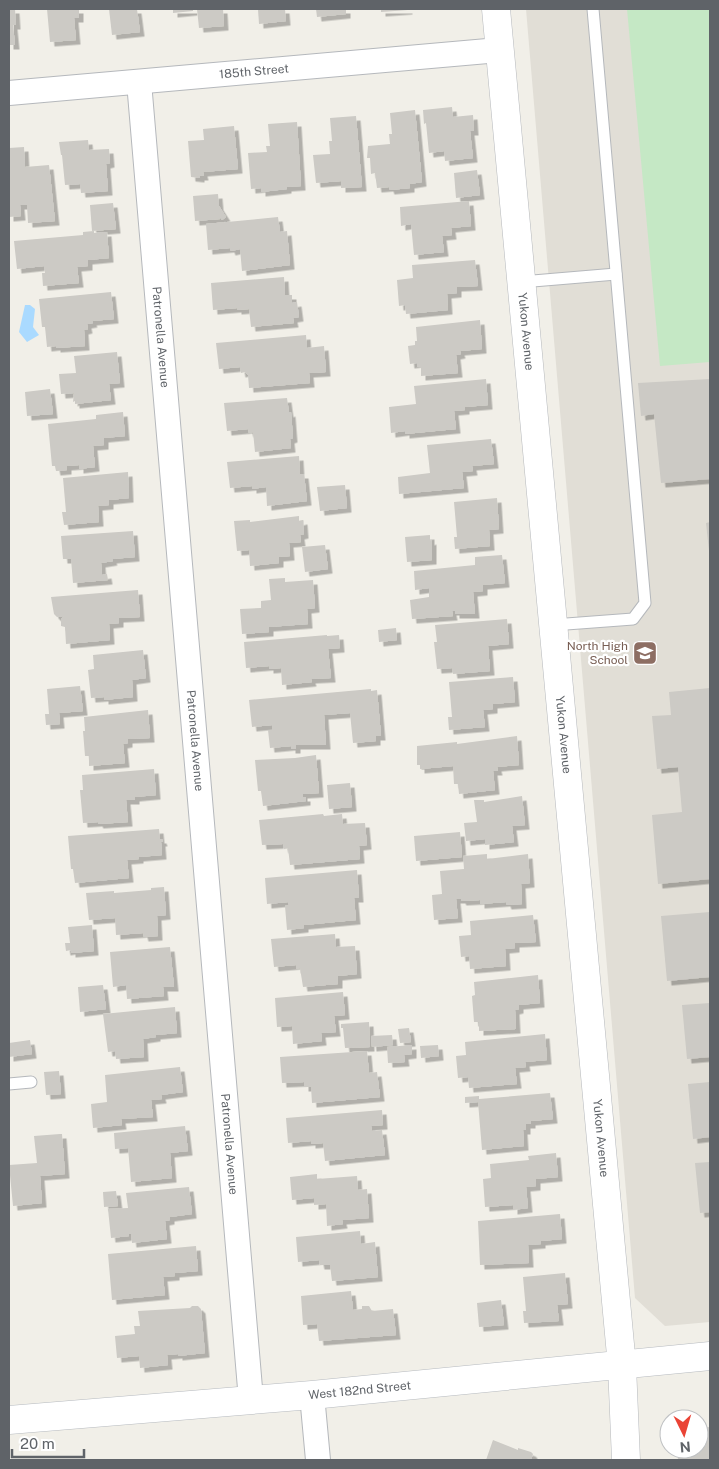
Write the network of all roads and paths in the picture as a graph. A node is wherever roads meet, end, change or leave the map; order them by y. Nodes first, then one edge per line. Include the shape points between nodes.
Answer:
1 (496, 9) edge
2 (592, 9) edge
3 (499, 50) junction
4 (139, 82) junction
5 (9, 93) edge
6 (616, 274) junction
7 (521, 282) junction
8 (553, 625) junction
9 (31, 1082) dead end
10 (9, 1084) edge
11 (710, 1356) edge
12 (622, 1366) junction
13 (312, 1395) junction
14 (250, 1400) junction
15 (9, 1420) edge
16 (318, 1460) edge
17 (626, 1460) edge

1 - 3 street, Yukon Avenue
2 - 6 lane
3 - 4 street, 185th Street
3 - 7 street, Yukon Avenue
4 - 5 street, 185th Street
4 - 14 street, Patronella Avenue
6 - 7 lane
6 - 8 lane via 645,604 633,619
7 - 8 street, Yukon Avenue
8 - 12 street, Yukon Avenue
9 - 10 lane
11 - 12 street, West 182nd Street
12 - 13 street, West 182nd Street
12 - 17 street, Yukon Avenue
13 - 14 street, West 182nd Street
13 - 16 street
14 - 15 street, West 182nd Street

